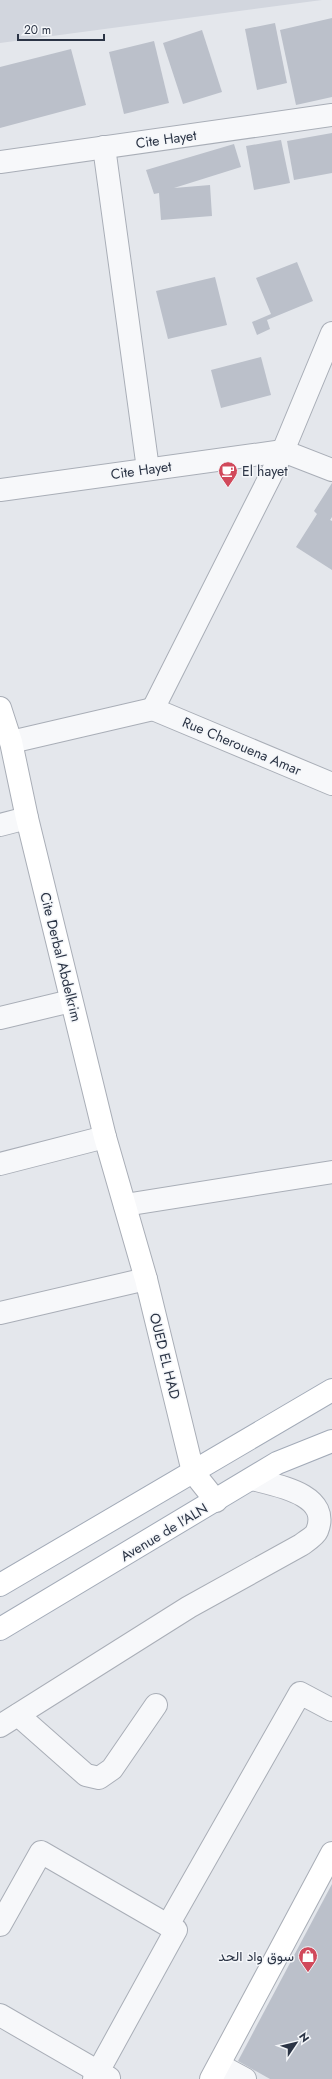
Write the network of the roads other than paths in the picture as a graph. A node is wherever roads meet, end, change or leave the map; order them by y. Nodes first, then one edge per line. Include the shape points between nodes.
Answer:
1 (332, 115) edge
2 (104, 147) junction
3 (0, 162) edge
4 (332, 332) edge
5 (283, 451) junction
6 (148, 469) junction
7 (332, 470) edge
8 (0, 490) edge
9 (0, 708) edge
10 (153, 709) junction
11 (11, 742) junction
12 (332, 784) edge
13 (27, 818) junction
14 (0, 825) edge
15 (71, 1000) junction
16 (0, 1018) edge
17 (106, 1137) junction
18 (0, 1164) edge
19 (332, 1172) edge
20 (125, 1205) junction
21 (146, 1280) junction
22 (0, 1313) edge
23 (332, 1390) edge
24 (332, 1442) edge
25 (193, 1472) junction
26 (252, 1479) junction
27 (216, 1501) junction
28 (0, 1585) edge
29 (0, 1629) edge
30 (156, 1705) dead end
31 (332, 1710) edge
32 (18, 1715) junction
33 (0, 1726) edge
34 (332, 1853) edge
35 (0, 1925) edge
36 (168, 1925) junction
37 (0, 2015) edge
38 (215, 2072) edge
39 (101, 2077) edge
40 (245, 2079) edge

1 - 2 street, Cite Hayet
2 - 3 street, Cite Hayet
2 - 6 street
4 - 5 street
5 - 6 street, Cite Hayet
5 - 7 street
5 - 10 street
6 - 8 street, Cite Hayet
9 - 11 main road, Cite Derbal Abdelkrim
10 - 11 street
10 - 12 street, Rue Cherouena Amar
11 - 13 main road, Cite Derbal Abdelkrim
13 - 14 street
13 - 15 main road, Cite Derbal Abdelkrim
15 - 16 street
15 - 17 main road, Cite Derbal Abdelkrim
17 - 18 street
17 - 20 main road, Cite Derbal Abdelkrim
19 - 20 street
20 - 21 main road, OUED EL HAD
21 - 22 street
21 - 25 main road, OUED EL HAD
23 - 25 main road
24 - 26 main road, Avenue de l'ALN via 277,1463
25 - 27 main road, OUED EL HAD
25 - 28 main road
26 - 27 main road, Avenue de l'ALN
26 - 32 street via 298,1492 312,1500 319,1515 317,1532 301,1545 189,1607
27 - 29 main road, Avenue de l'ALN
30 - 32 street via 112,1769 100,1778 86,1775
31 - 36 street via 300,1693
32 - 33 street
34 - 38 main road
35 - 36 street via 41,1852
36 - 39 street via 176,1930
37 - 39 street
38 - 40 street

